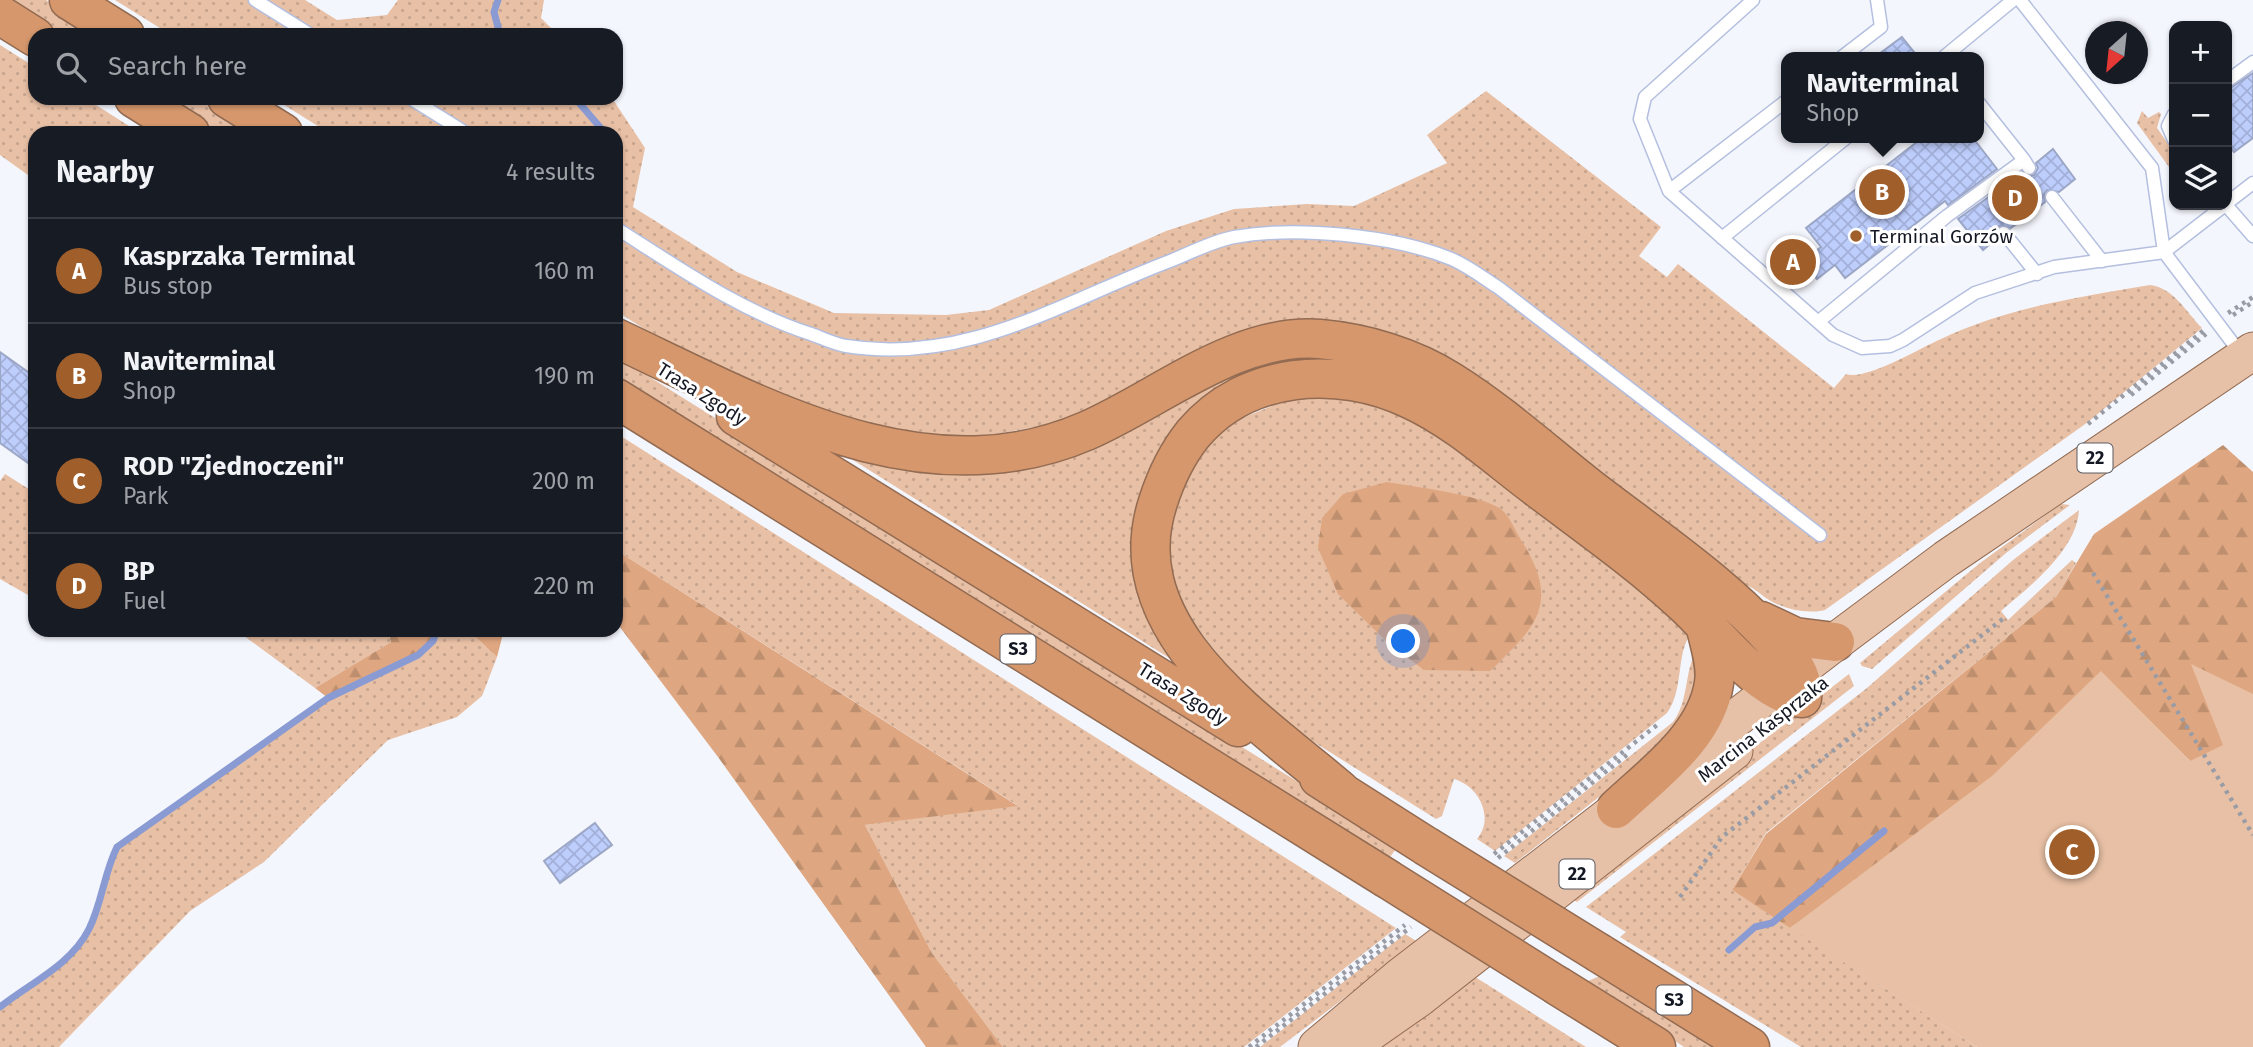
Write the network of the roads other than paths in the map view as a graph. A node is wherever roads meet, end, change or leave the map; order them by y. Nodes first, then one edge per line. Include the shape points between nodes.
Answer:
1 (69, 0) edge
2 (255, 0) edge
3 (1753, 0) edge
4 (1877, 0) edge
5 (2013, 0) edge
6 (2020, 0) edge
7 (0, 15) edge
8 (114, 28) edge
9 (300, 28) edge
10 (28, 33) edge
11 (1848, 52) edge
12 (1950, 52) edge
13 (2253, 62) edge
14 (2232, 77) edge
15 (145, 105) edge
16 (238, 105) edge
17 (422, 105) edge
18 (1781, 105) edge
19 (1984, 110) edge
20 (179, 126) edge
21 (272, 126) edge
22 (455, 126) edge
23 (1840, 143) edge
24 (2253, 183) edge
25 (1669, 191) junction
26 (2052, 197) dead end
27 (2232, 199) edge
28 (2218, 210) edge
29 (2231, 210) edge
30 (623, 232) edge
31 (2004, 233) dead end
32 (2253, 236) edge
33 (1722, 238) junction
34 (2164, 252) junction
35 (2102, 261) junction
36 (2037, 274) junction
37 (1818, 322) junction
38 (623, 343) edge
39 (623, 344) edge
40 (2248, 364) edge
41 (623, 402) edge
42 (1820, 535) dead end
43 (1720, 614) junction
44 (1835, 642) junction
45 (1792, 686) junction
46 (1340, 791) junction
47 (1616, 809) junction
48 (1551, 992) junction
49 (1317, 1047) edge
50 (1349, 1047) edge
51 (1603, 1047) edge
52 (1656, 1047) edge
53 (1750, 1047) edge

1 - 8 highway
2 - 9 lane
3 - 25 lane via 1645,97 1640,119
4 - 11 lane via 1881,27
5 - 12 lane
6 - 34 lane via 2152,168
7 - 10 highway
13 - 14 lane
15 - 20 highway
16 - 21 highway
17 - 22 lane
18 - 25 lane
19 - 37 lane via 2027,164 1979,201 1947,216
23 - 33 lane
24 - 27 lane
25 - 33 lane
26 - 35 lane
28 - 34 lane
29 - 32 lane
30 - 42 lane via 734,302 791,328 845,346 900,349 944,347 996,334 1233,237 1298,233 1395,244 1450,258 1499,288
31 - 36 lane
33 - 37 lane
34 - 35 lane
34 - 40 lane
35 - 36 lane via 2054,267
36 - 37 lane via 1975,293 1890,346 1849,344
38 - 43 highway via 834,435 899,451 980,455 1022,451 1085,431 1220,360 1271,345 1316,339 1368,345 1449,380
39 - 46 highway, Trasa Zgody / S3
40 - 44 main road, Marcina Kasprzaka / 22 via 1946,559
40 - 45 main road, Marcina Kasprzaka / 22 via 2183,418
41 - 48 highway, S3, bridge via 1386,878 1425,914
43 - 44 highway via 1795,637
43 - 45 highway via 1785,653
43 - 46 highway via 1647,572 1479,442 1410,399 1353,381 1286,379 1254,390 1221,406 1172,464 1153,517 1157,592 1191,657 1216,685
43 - 47 highway via 1715,682 1702,718 1677,751
44 - 45 main road, Marcina Kasprzaka / 22
45 - 47 main road, Marcina Kasprzaka / 22
45 - 50 main road, Marcina Kasprzaka / 22 via 1419,998
46 - 53 highway, Trasa Zgody / S3, bridge
47 - 49 main road, Marcina Kasprzaka / 22
48 - 51 highway
48 - 52 highway, S3

